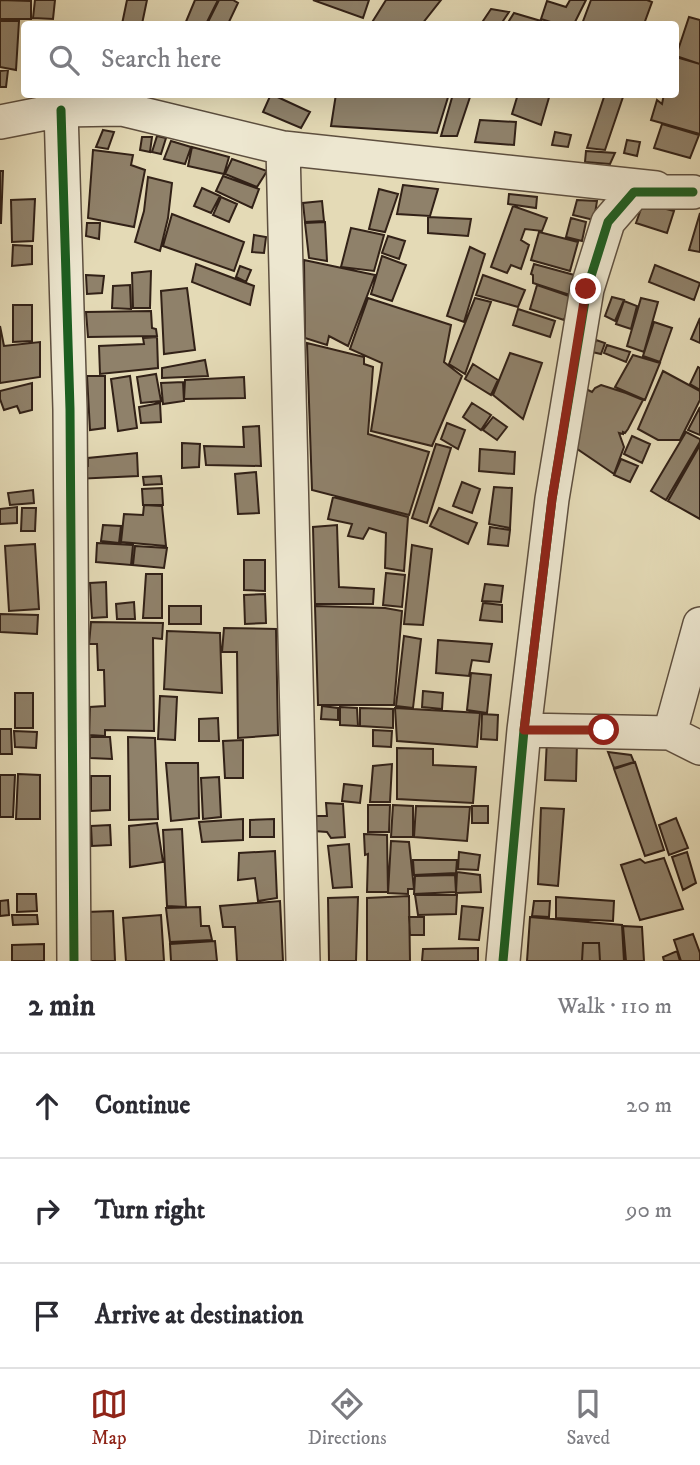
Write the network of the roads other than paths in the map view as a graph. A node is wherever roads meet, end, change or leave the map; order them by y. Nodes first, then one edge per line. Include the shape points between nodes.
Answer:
1 (61, 110) junction
2 (0, 122) edge
3 (283, 148) junction
4 (697, 184) edge
5 (700, 624) edge
6 (524, 730) junction
7 (670, 733) junction
8 (700, 748) edge
9 (74, 961) edge
10 (303, 961) edge
11 (503, 961) edge

1 - 2 street
1 - 3 street via 122,109
1 - 9 street via 70,409
3 - 4 street
3 - 10 street
4 - 6 street via 634,192 608,222 586,289 552,499
5 - 7 street
6 - 7 street
6 - 11 street
7 - 8 street

